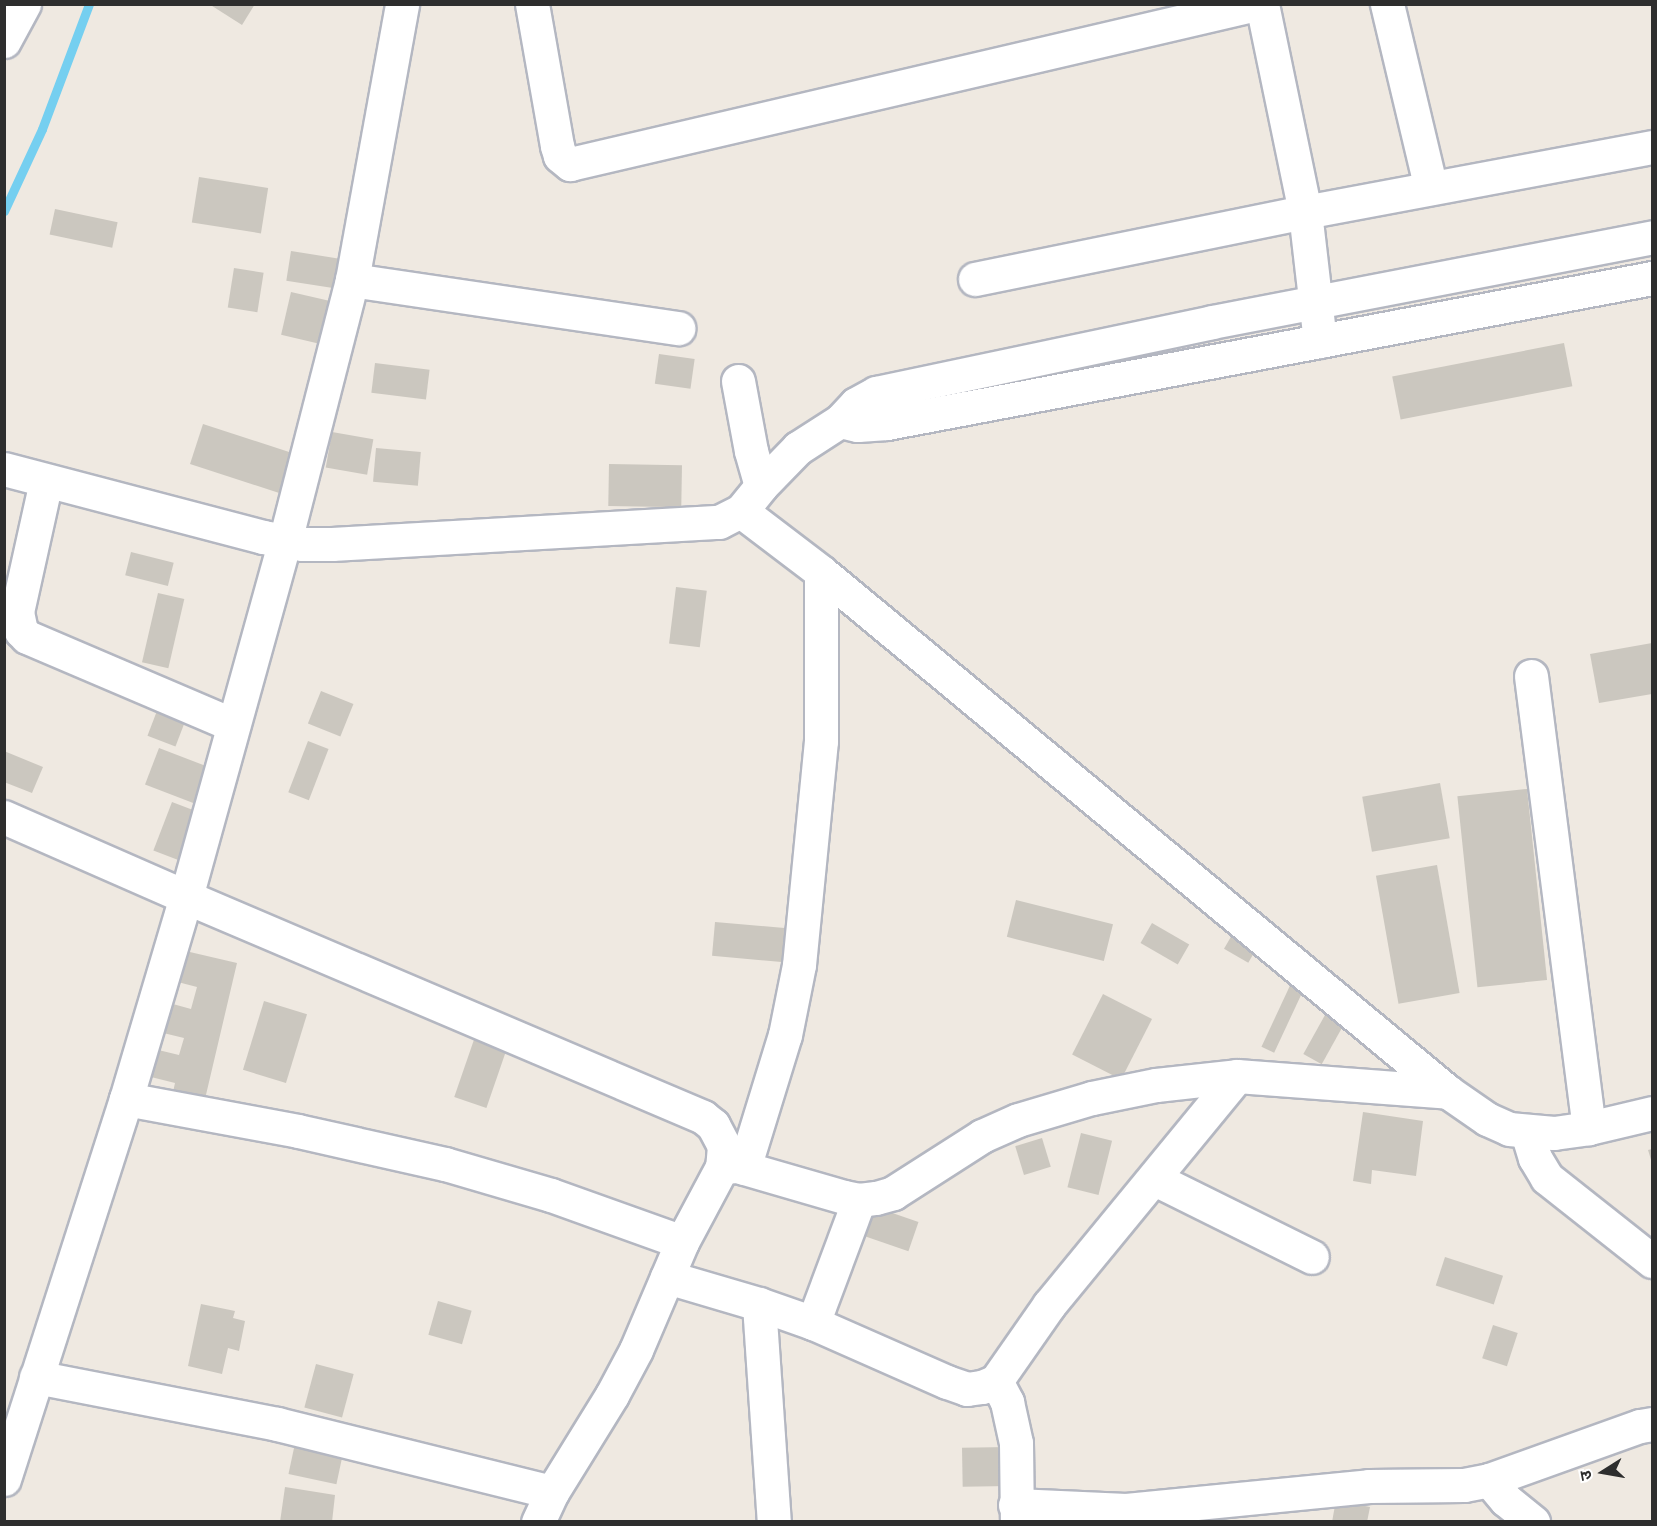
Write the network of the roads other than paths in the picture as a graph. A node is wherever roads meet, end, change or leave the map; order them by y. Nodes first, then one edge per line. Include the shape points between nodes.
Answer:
1 (24, 4) edge
2 (402, 4) edge
3 (532, 4) edge
4 (1256, 4) edge
5 (1262, 4) edge
6 (1387, 4) edge
7 (4, 41) edge
8 (1653, 147) edge
9 (1431, 188) junction
10 (1305, 212) junction
11 (1653, 237) edge
12 (1653, 278) edge
13 (975, 279) dead end
14 (352, 280) junction
15 (1314, 302) junction
16 (678, 328) dead end
17 (1320, 341) junction
18 (738, 381) dead end
19 (840, 421) junction
20 (4, 469) edge
21 (46, 481) junction
22 (761, 486) junction
23 (741, 511) junction
24 (285, 541) junction
25 (821, 572) junction
26 (1531, 676) dead end
27 (233, 725) junction
28 (4, 817) edge
29 (186, 897) junction
30 (1237, 1076) junction
31 (1448, 1092) junction
32 (126, 1099) junction
33 (1653, 1113) edge
34 (1589, 1128) junction
35 (1527, 1132) junction
36 (733, 1168) junction
37 (1155, 1179) junction
38 (859, 1200) junction
39 (682, 1242) junction
40 (1312, 1257) dead end
41 (1653, 1261) edge
42 (667, 1276) junction
43 (759, 1304) junction
44 (813, 1323) junction
45 (36, 1377) junction
46 (996, 1381) junction
47 (1653, 1424) edge
48 (4, 1479) edge
49 (1489, 1480) junction
50 (552, 1492) junction
51 (1016, 1513) edge
52 (538, 1521) edge
53 (774, 1521) edge
54 (1533, 1521) edge

1 - 7 street
2 - 14 street
3 - 4 street via 557,146 560,156 570,164
5 - 10 street
6 - 9 street
8 - 9 street
9 - 10 street
10 - 13 street
10 - 15 street
11 - 15 street
12 - 17 street
14 - 16 street
14 - 24 street
15 - 17 street
15 - 19 street via 876,393 856,404
17 - 19 street via 887,423 858,425
18 - 22 street
19 - 22 street via 798,448
20 - 21 street
21 - 24 street
21 - 27 street via 17,612 21,631 27,637
22 - 23 street
23 - 24 street via 718,522 332,544
23 - 25 street
24 - 27 street
25 - 31 street
25 - 36 street via 821,741 799,965 784,1035
26 - 34 street
27 - 29 street
28 - 29 street
29 - 32 street
29 - 36 street via 703,1117 713,1125
30 - 31 street
30 - 37 street
30 - 38 street via 1156,1085 1092,1098 1018,1120 966,1146 893,1193
31 - 35 street via 1487,1119
32 - 39 street via 445,1164 551,1195
32 - 45 street
33 - 34 street
34 - 35 street
35 - 41 street via 1535,1158 1547,1178
36 - 38 street
36 - 39 street
37 - 40 street
37 - 46 street via 1056,1296
38 - 44 street
39 - 42 street
42 - 43 street
42 - 50 street via 636,1350
43 - 44 street
43 - 53 street
44 - 46 street via 967,1389
45 - 48 street
45 - 50 street via 277,1424
46 - 51 street via 1006,1402 1016,1443
47 - 49 street via 1629,1429
49 - 51 street via 1437,1487 1369,1486 1126,1510
49 - 54 street via 1506,1500
50 - 52 street

